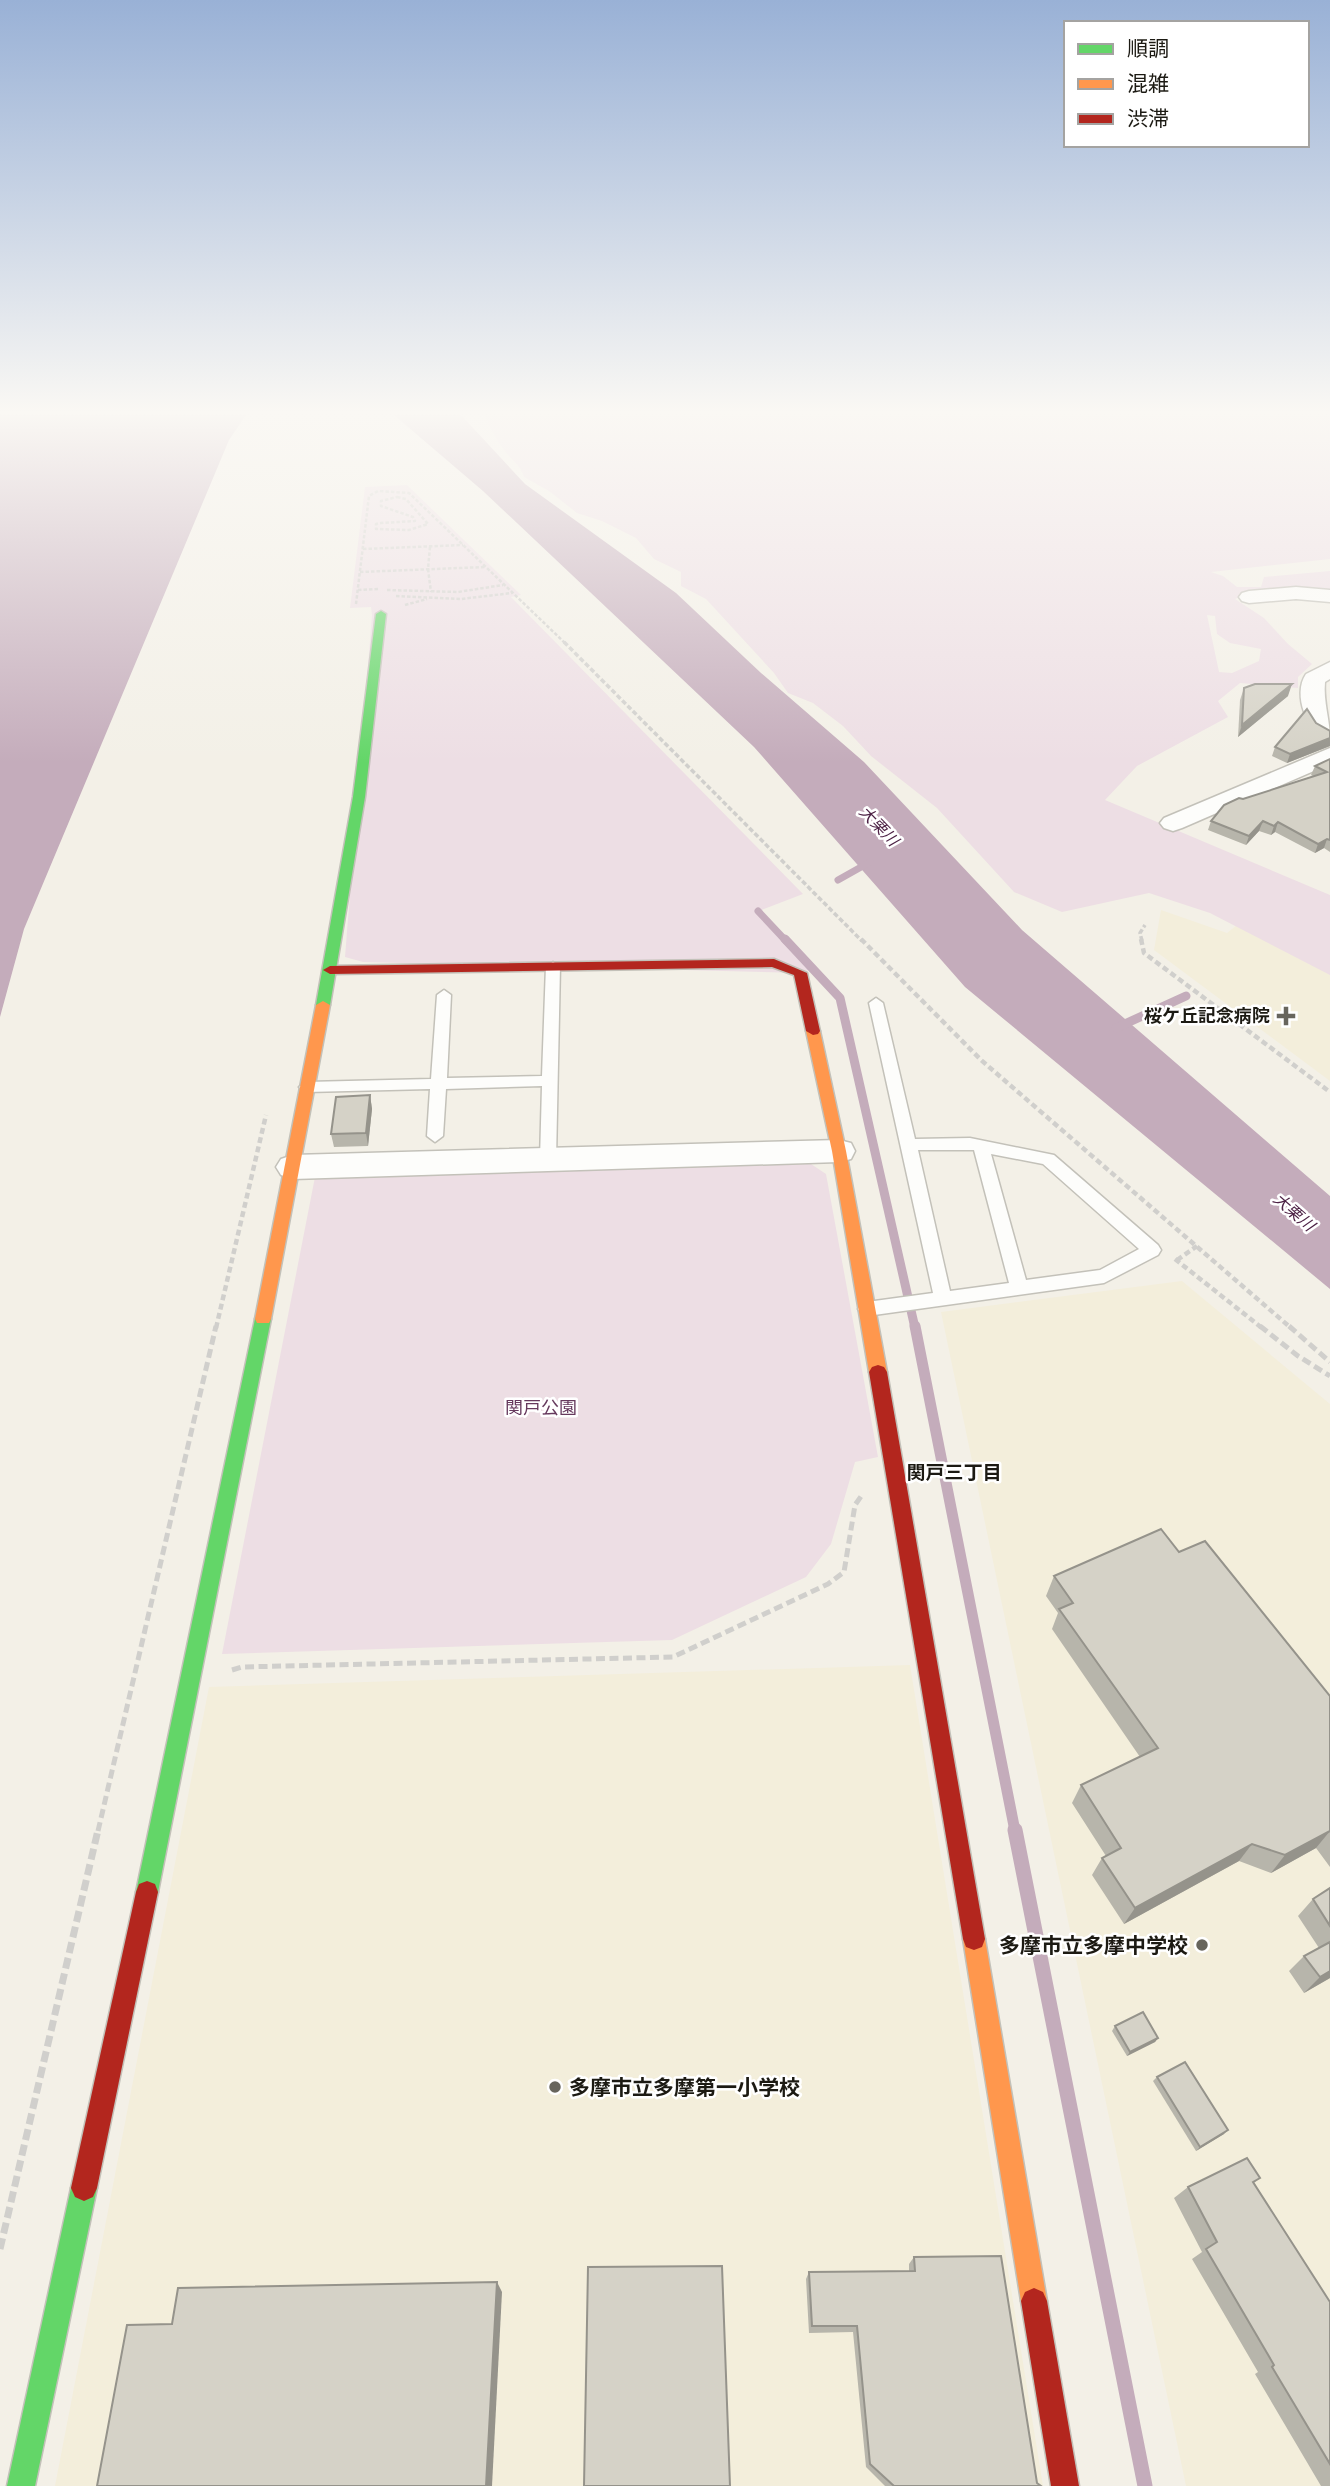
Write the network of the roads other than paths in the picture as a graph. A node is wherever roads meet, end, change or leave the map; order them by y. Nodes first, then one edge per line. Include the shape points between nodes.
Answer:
1 (1330, 596) edge
2 (1250, 597) dead end
3 (381, 614) dead end
4 (1330, 669) edge
5 (1330, 733) edge
6 (1330, 755) edge
7 (1173, 823) dead end
8 (553, 966) junction
9 (330, 970) junction
10 (444, 995) dead end
11 (876, 1003) dead end
12 (550, 1081) junction
13 (438, 1084) junction
14 (307, 1087) junction
15 (435, 1136) dead end
16 (908, 1145) junction
17 (981, 1146) junction
18 (839, 1151) junction
19 (548, 1160) junction
20 (293, 1167) junction
21 (1020, 1288) junction
22 (937, 1299) junction
23 (867, 1309) junction
24 (21, 2486) edge
25 (1065, 2486) edge

1 - 2 street
3 - 9 street via 359,797
4 - 5 street via 1314,679 1311,694 1320,723
6 - 7 street
8 - 9 street
8 - 12 lane
8 - 18 street via 774,962 800,973
9 - 14 street
10 - 13 lane
11 - 16 lane
12 - 13 lane
12 - 19 lane
13 - 14 lane
13 - 15 lane
14 - 20 street
16 - 17 lane
16 - 22 lane
17 - 21 lane
17 - 21 lane via 1048,1159 1152,1250 1104,1276
18 - 19 street
18 - 23 street
19 - 20 street
20 - 24 street via 191,1682
21 - 22 lane
22 - 23 lane
23 - 25 street

